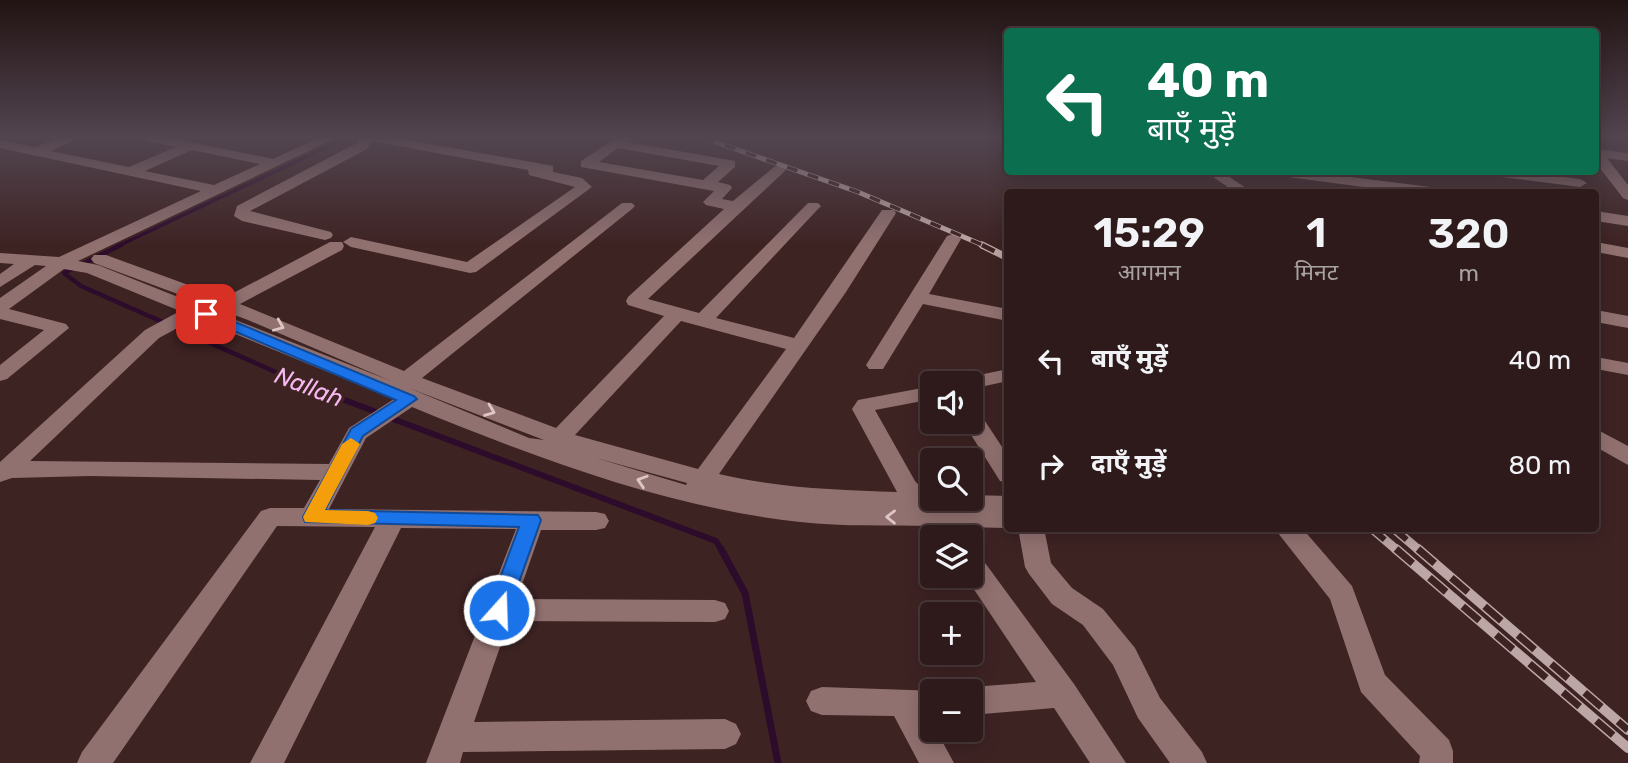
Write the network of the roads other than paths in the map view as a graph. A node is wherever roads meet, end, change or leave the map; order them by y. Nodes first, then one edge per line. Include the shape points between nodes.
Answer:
1 (138, 174) edge
2 (251, 174) edge
3 (309, 174) edge
4 (542, 174) edge
5 (641, 174) edge
6 (719, 174) edge
7 (775, 174) edge
8 (1612, 174) edge
9 (1202, 175) edge
10 (1218, 175) edge
11 (1308, 175) edge
12 (1549, 175) edge
13 (1339, 180) junction
14 (1580, 183) dead end
15 (706, 185) junction
16 (1224, 189) edge
17 (1239, 189) edge
18 (1354, 189) edge
19 (1404, 189) edge
20 (215, 190) junction
21 (1628, 195) edge
22 (626, 206) dead end
23 (736, 206) junction
24 (813, 206) dead end
25 (888, 213) dead end
26 (1599, 216) edge
27 (1628, 221) edge
28 (953, 239) dead end
29 (333, 241) junction
30 (1599, 248) edge
31 (0, 250) edge
32 (1628, 253) edge
33 (0, 258) edge
34 (32, 259) junction
35 (82, 260) junction
36 (0, 282) edge
37 (917, 297) junction
38 (202, 308) junction
39 (2, 314) edge
40 (677, 314) junction
41 (1004, 314) edge
42 (1599, 317) edge
43 (703, 320) junction
44 (1628, 322) edge
45 (799, 346) junction
46 (1599, 364) edge
47 (876, 365) dead end
48 (1628, 369) edge
49 (0, 375) edge
50 (1004, 376) edge
51 (983, 380) edge
52 (402, 390) junction
53 (920, 395) edge
54 (982, 434) edge
55 (1606, 439) edge
56 (553, 445) junction
57 (1628, 457) edge
58 (1004, 469) edge
59 (336, 472) junction
60 (3, 473) edge
61 (697, 487) junction
62 (917, 500) junction
63 (1004, 505) edge
64 (312, 517) junction
65 (393, 518) junction
66 (532, 520) junction
67 (1004, 520) edge
68 (596, 521) dead end
69 (920, 525) edge
70 (945, 525) edge
71 (968, 525) edge
72 (1032, 532) edge
73 (1290, 532) edge
74 (983, 580) edge
75 (499, 610) junction
76 (715, 611) dead end
77 (1063, 694) junction
78 (983, 700) edge
79 (822, 701) dead end
80 (918, 704) edge
81 (725, 734) dead end
82 (448, 750) edge
83 (94, 763) edge
84 (267, 763) edge
85 (937, 763) edge
86 (1109, 763) edge
87 (1190, 763) edge
88 (1436, 763) edge

1 - 20 street
2 - 20 street
3 - 29 street via 242,209 242,216
4 - 29 street via 585,187 470,268
5 - 15 street
6 - 15 street
7 - 23 street
8 - 21 street
9 - 16 street
10 - 17 street
11 - 13 street
12 - 14 street
13 - 18 street
13 - 19 street
15 - 23 street via 725,188 711,202
20 - 35 street
22 - 52 street
23 - 40 street via 635,301
24 - 43 street
25 - 45 street
26 - 27 street
28 - 37 street
29 - 38 street
30 - 32 street
31 - 35 street
33 - 34 street
34 - 35 street
34 - 36 street
35 - 38 street
35 - 39 street
37 - 41 street
37 - 47 street
38 - 52 street
38 - 60 street via 162,327
39 - 49 street via 59,328
40 - 43 street
40 - 56 street
42 - 44 street
43 - 45 street
45 - 61 street
46 - 48 street
50 - 51 street
52 - 56 street
52 - 59 street via 357,433
53 - 62 street via 863,409
54 - 58 street
55 - 57 street
56 - 61 street
59 - 60 street via 90,468
59 - 64 street
61 - 62 street via 813,498
69 -> 61 street via 802,513
62 - 63 street
62 - 70 street
64 - 65 street
64 - 83 street via 271,517
65 - 66 street
65 - 84 street
66 - 68 street
66 - 75 street
67 - 71 street
72 - 87 street via 1038,567 1062,596 1093,617 1124,657 1149,708
73 - 88 street via 1342,594 1372,683 1437,751
74 - 77 street
75 - 76 street
75 - 82 street
77 - 78 street
77 - 86 street
79 - 80 street
80 - 85 street
81 - 82 street

